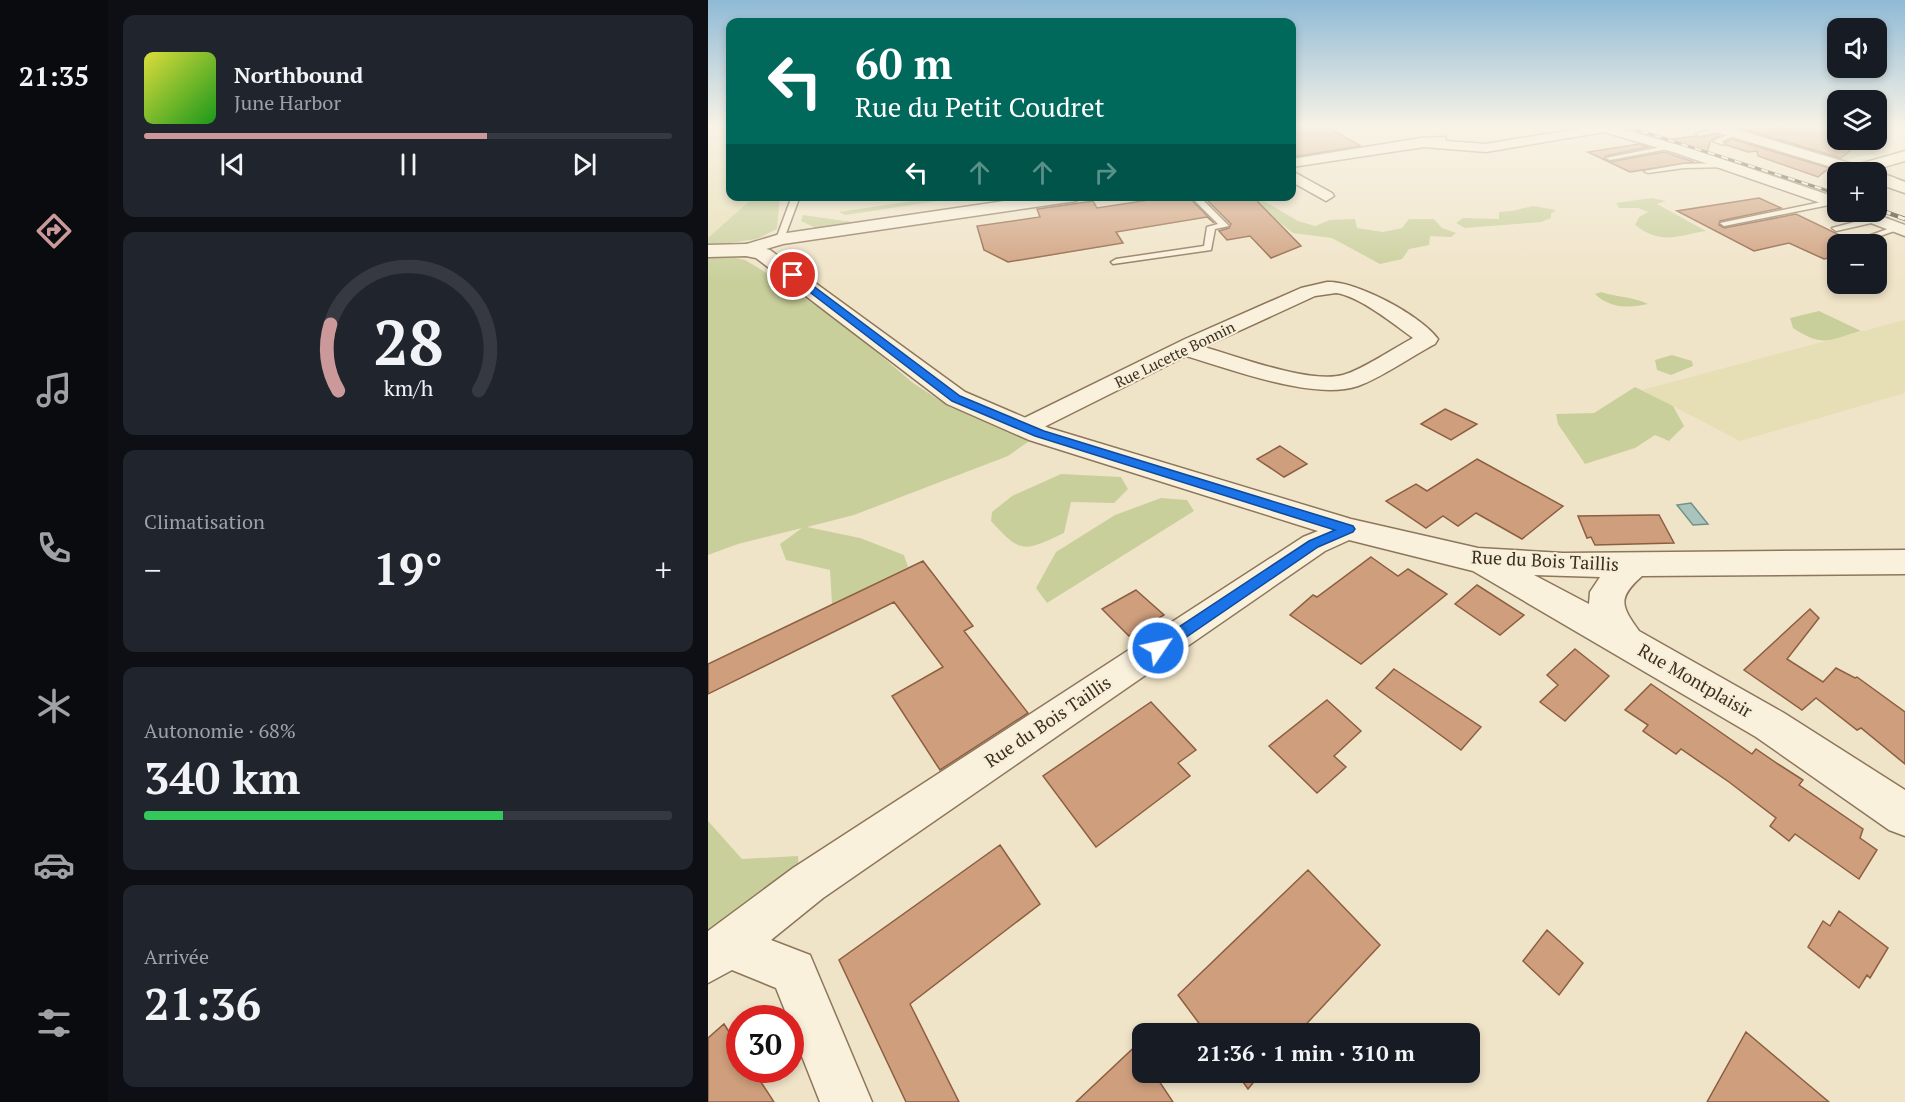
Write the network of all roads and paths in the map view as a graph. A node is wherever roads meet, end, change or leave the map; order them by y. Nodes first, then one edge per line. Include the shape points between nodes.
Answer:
1 (1296, 178) edge
2 (1764, 178) edge
3 (1891, 178) edge
4 (1905, 188) edge
5 (1326, 196) dead end
6 (794, 201) edge
7 (1042, 201) edge
8 (1199, 201) edge
9 (1827, 201) edge
10 (1827, 204) edge
11 (1863, 222) edge
12 (1884, 222) edge
13 (1724, 223) dead end
14 (1836, 228) dead end
15 (1902, 230) edge
16 (1887, 234) edge
17 (780, 239) junction
18 (746, 250) junction
19 (708, 251) edge
20 (1116, 262) dead end
21 (1187, 349) junction
22 (1025, 428) junction
23 (1348, 529) junction
24 (1478, 560) junction
25 (1905, 562) edge
26 (1563, 565) junction
27 (1633, 565) junction
28 (1577, 614) junction
29 (1626, 641) junction
30 (1905, 815) edge
31 (717, 952) edge
32 (846, 1102) edge

1 - 5 street
2 - 9 street
3 - 4 street
6 - 17 lane
7 - 17 street
8 - 20 lane via 1225,226 1211,227 1208,248
10 - 13 lane
11 - 14 lane
12 - 15 street
15 - 16 lane
17 - 18 street
18 - 19 street
18 - 22 street via 774,261 956,398
21 - 21 street, Rue Lucette Bonnin via 1308,291 1327,287 1348,289 1417,329 1427,339 1351,381 1323,385
21 - 22 street, Rue Lucette Bonnin
22 - 23 street
23 - 24 street, Rue du Bois Taillis
23 - 31 street, Rue du Bois Taillis via 1314,544 808,884
24 - 26 street, Rue du Bois Taillis
24 - 28 street, Rue Montplaisir
25 - 27 street, Rue du Bois Taillis
26 - 27 street, Rue du Bois Taillis
26 - 28 street via 1557,575 1562,593
27 - 29 street via 1606,591 1605,604
28 - 29 street, Rue Montplaisir
29 - 30 street, Rue Montplaisir via 1770,725
31 - 32 street via 793,972

